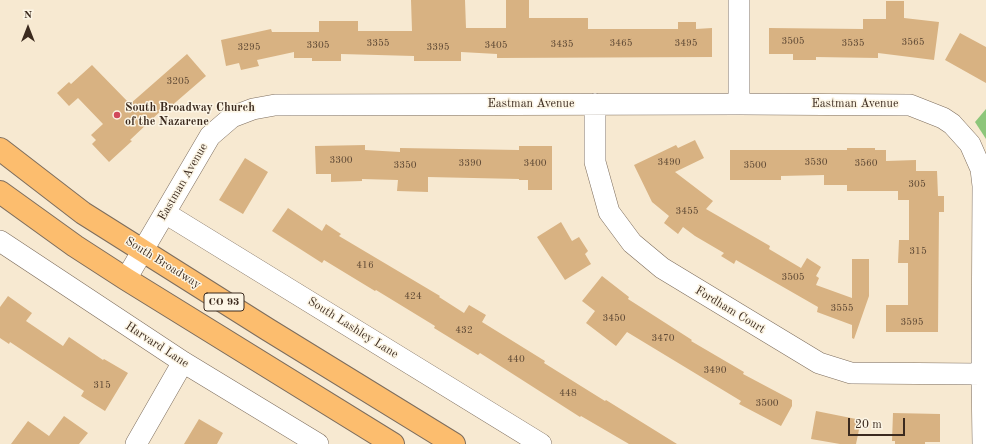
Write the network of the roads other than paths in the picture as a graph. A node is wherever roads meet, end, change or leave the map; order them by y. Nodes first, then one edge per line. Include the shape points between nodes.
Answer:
1 (739, 0) edge
2 (595, 104) junction
3 (739, 104) junction
4 (0, 149) edge
5 (0, 192) edge
6 (165, 212) junction
7 (0, 241) edge
8 (143, 250) junction
9 (126, 279) junction
10 (183, 362) junction
11 (982, 374) junction
12 (136, 444) edge
13 (318, 444) edge
14 (393, 444) edge
15 (454, 444) edge
16 (541, 444) edge
17 (983, 444) edge

1 - 3 street
2 - 3 street, Eastman Avenue
2 - 6 street, Eastman Avenue via 275,106 253,109 232,117 210,136
2 - 11 street, Fordham Court via 595,162 609,212 632,243 662,268 818,363 851,373
3 - 11 street, Eastman Avenue via 910,105 943,118 966,139 981,169 983,186
4 - 8 main road, South Broadway / CO 93 via 83,212
5 - 9 main road, CO 93
6 - 8 street, Eastman Avenue
6 - 16 street, South Lashley Lane
7 - 10 street, Harvard Lane
8 - 9 street, Eastman Avenue
8 - 15 main road, South Broadway / CO 93
9 - 14 main road, CO 93
10 - 12 street
10 - 13 street, Harvard Lane
11 - 17 street, Eastman Avenue

